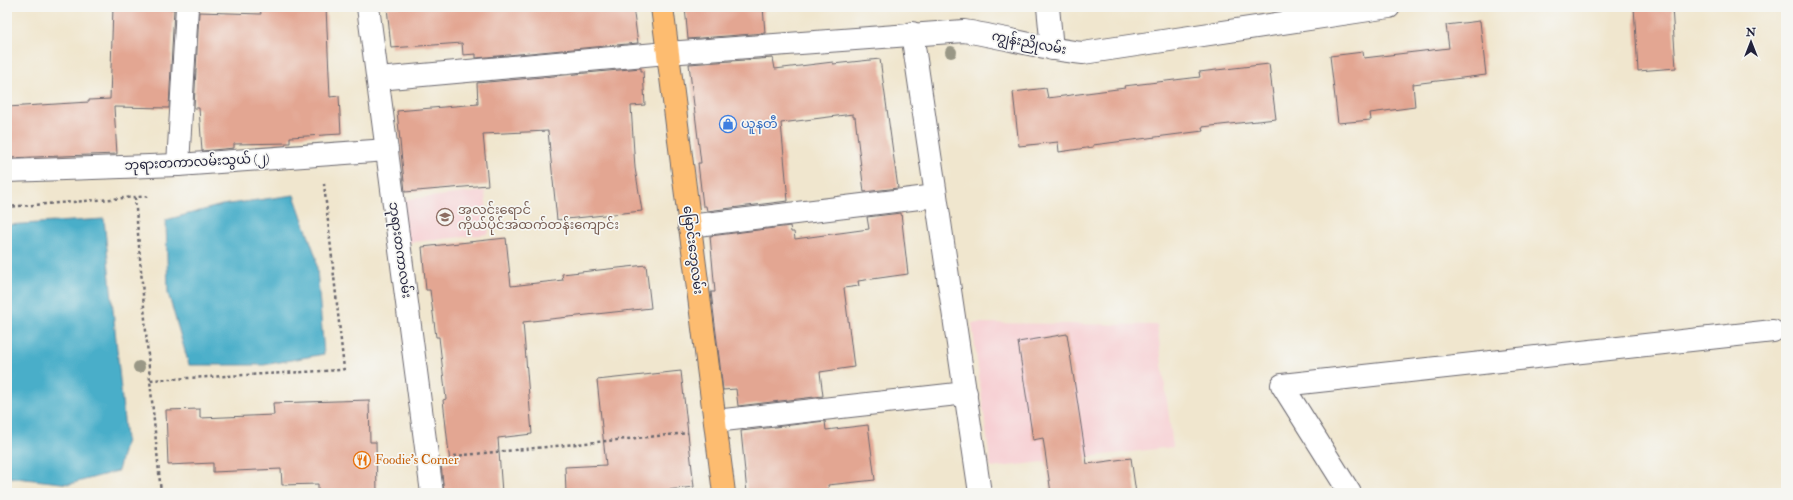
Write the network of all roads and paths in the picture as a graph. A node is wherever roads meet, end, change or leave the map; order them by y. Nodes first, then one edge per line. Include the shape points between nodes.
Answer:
1 (187, 7) edge
2 (368, 7) edge
3 (662, 7) edge
4 (1048, 7) edge
5 (1389, 7) edge
6 (912, 34) junction
7 (1052, 49) junction
8 (667, 53) junction
9 (378, 79) junction
10 (387, 150) junction
11 (178, 165) junction
12 (7, 171) edge
13 (325, 185) dead end
14 (936, 196) junction
15 (7, 207) edge
16 (689, 226) junction
17 (1773, 330) dead end
18 (150, 380) junction
19 (966, 393) junction
20 (715, 426) junction
21 (428, 459) junction
22 (161, 493) edge
23 (432, 493) edge
24 (724, 493) edge
25 (980, 493) edge
26 (1350, 493) edge

1 - 11 street
2 - 9 street, ဘုရားတကာလမ်း
3 - 8 main road, မြောင်းဘွေလမ်း
4 - 7 street
5 - 7 street, ကျွန်းညိုလမ်း via 1083,53
6 - 7 street, ကျွန်းညိုလမ်း via 964,31
6 - 8 street, ကျွန်းညိုလမ်း
6 - 14 street
8 - 9 street, ကျွန်းညိုလမ်း
8 - 16 main road, မြောင်းဘွေလမ်း
9 - 10 street, ဘုရားတကာလမ်း
10 - 11 street, ဘုရားတကာလမ်းသွယ် (၂)
10 - 21 street, ဘုရားတကာလမ်း
11 - 12 street, ဘုရားတကာလမ်းသွယ် (၂)
13 - 18 path via 344,369
14 - 16 street
14 - 19 street
15 - 18 path via 135,197
16 - 20 main road, မြောင်းဘွေလမ်း
17 - 26 street via 1282,385
18 - 22 path
19 - 20 street
19 - 25 street
20 - 21 path
20 - 24 main road, မြောင်းဘွေလမ်း
21 - 23 street, ဘုရားတကာလမ်း

